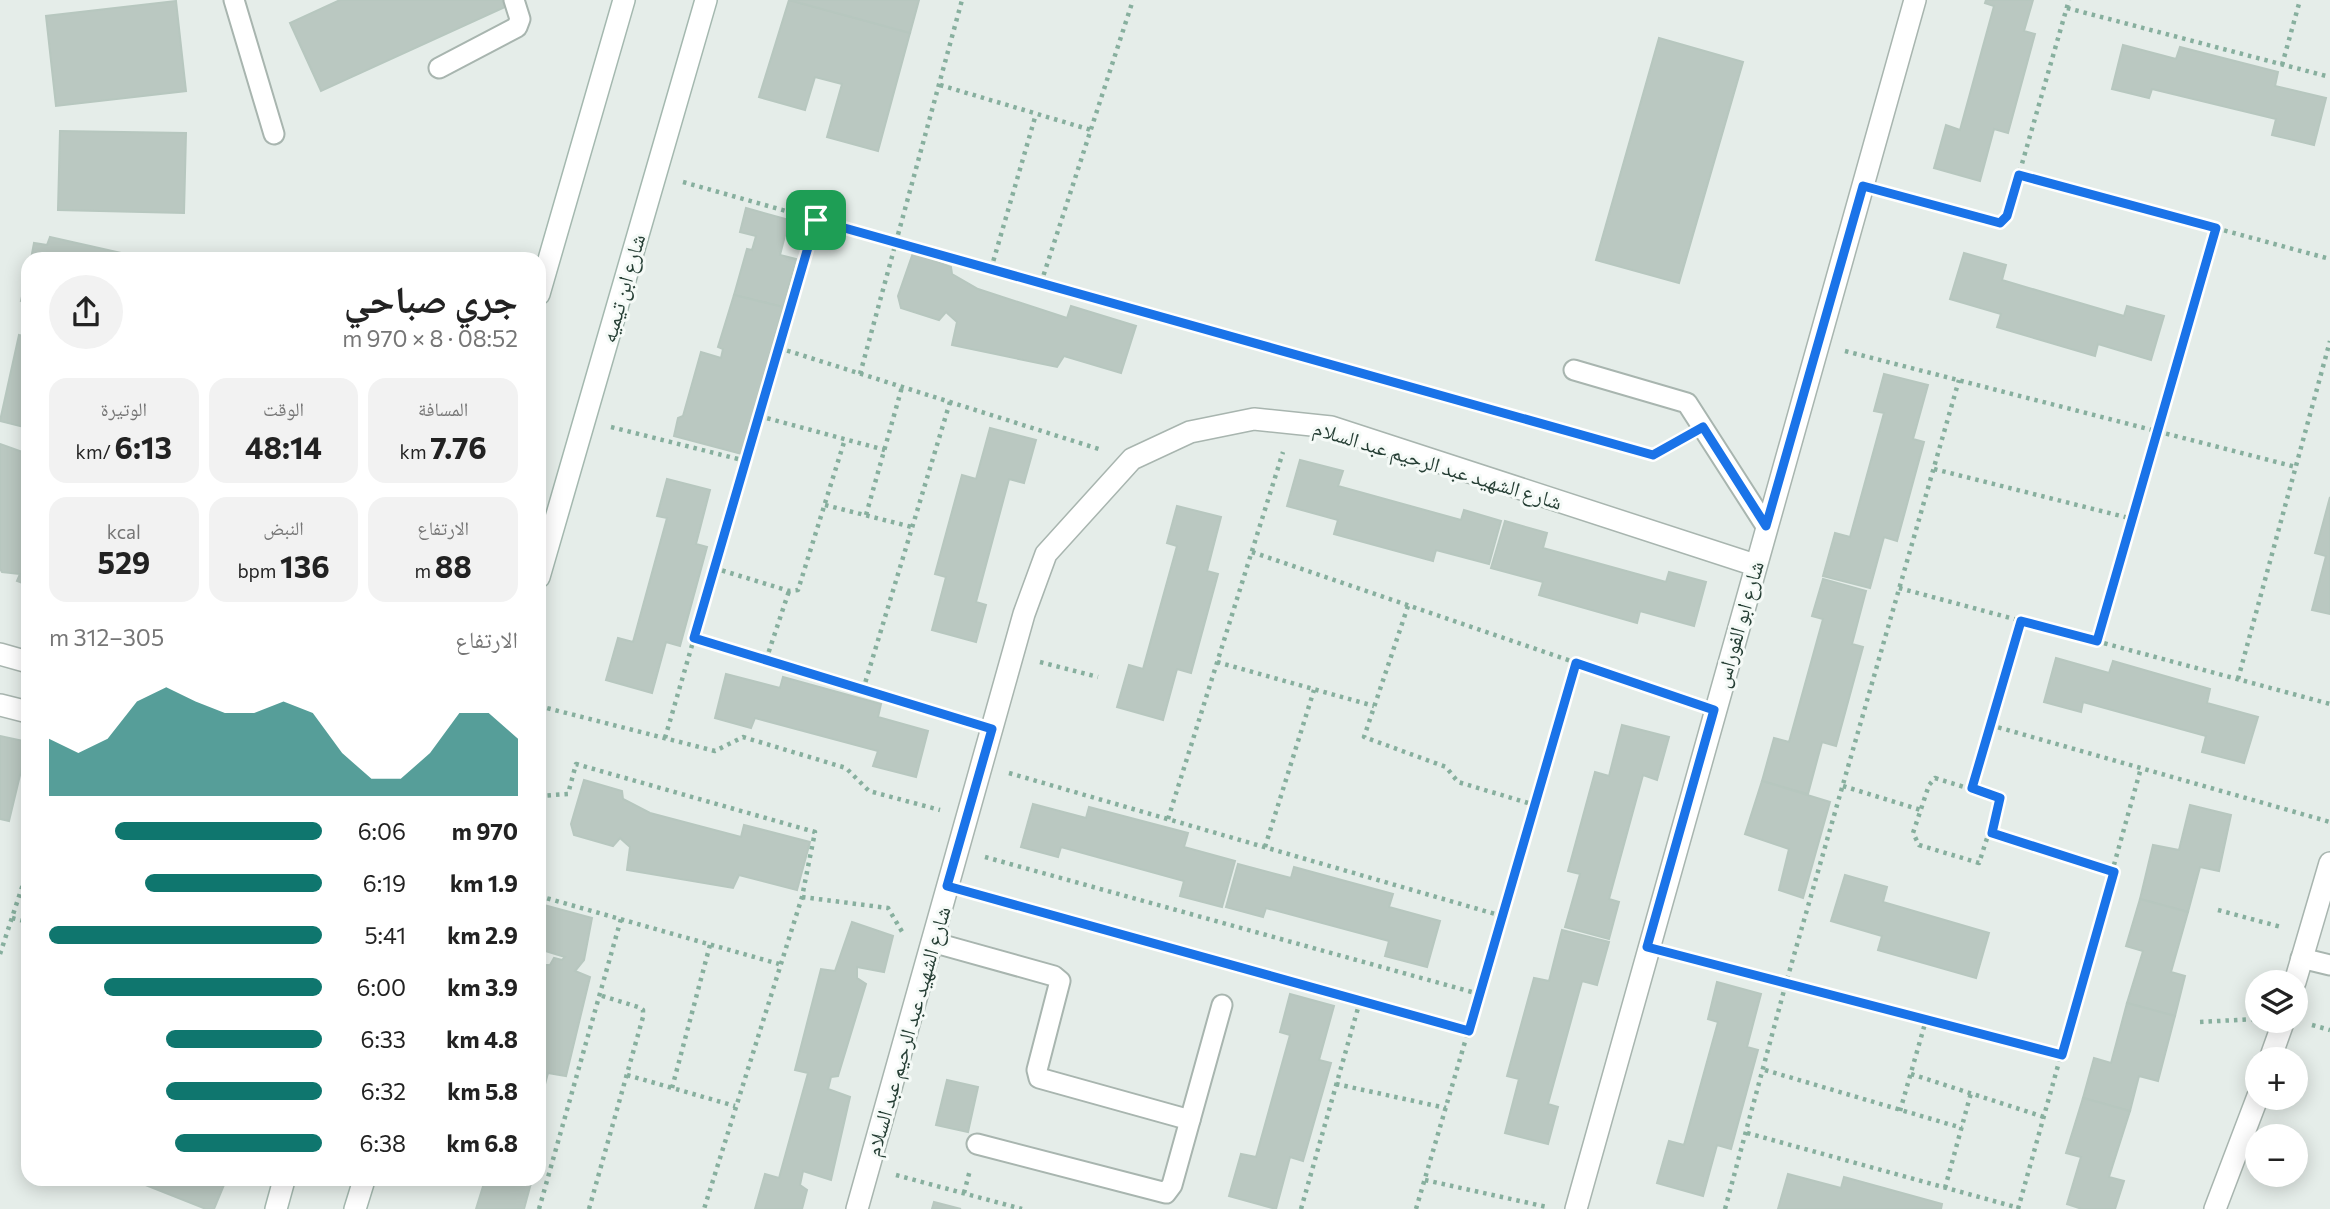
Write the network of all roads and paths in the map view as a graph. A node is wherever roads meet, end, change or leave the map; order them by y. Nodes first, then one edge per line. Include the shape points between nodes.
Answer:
1 (234, 0) edge
2 (514, 0) edge
3 (624, 0) edge
4 (706, 0) edge
5 (962, 0) edge
6 (1133, 0) edge
7 (1915, 0) edge
8 (2069, 0) edge
9 (2300, 0) edge
10 (2067, 9) junction
11 (2282, 65) junction
12 (439, 68) dead end
13 (2330, 77) edge
14 (940, 85) junction
15 (1037, 114) junction
16 (1091, 130) junction
17 (274, 134) dead end
18 (655, 174) junction
19 (2019, 175) junction
20 (1863, 186) junction
21 (816, 220) junction
22 (2216, 228) junction
23 (896, 242) junction
24 (2330, 259) edge
25 (991, 269) junction
26 (546, 270) edge
27 (1041, 283) junction
28 (2330, 341) edge
29 (1818, 344) junction
30 (779, 348) junction
31 (1574, 370) dead end
32 (860, 374) junction
33 (1959, 380) junction
34 (902, 387) junction
35 (950, 402) junction
36 (759, 416) junction
37 (584, 420) junction
38 (1293, 421) junction
39 (1703, 427) junction
40 (2158, 432) junction
41 (845, 439) junction
42 (885, 450) junction
43 (1132, 459) junction
44 (746, 461) junction
45 (2296, 467) junction
46 (1934, 469) junction
47 (825, 505) junction
48 (866, 515) junction
49 (2133, 519) junction
50 (1766, 526) junction
51 (912, 527) junction
52 (1252, 552) junction
53 (546, 553) edge
54 (1755, 565) junction
55 (714, 568) junction
56 (1899, 588) junction
57 (789, 591) junction
58 (1408, 606) junction
59 (2021, 621) junction
60 (694, 638) junction
61 (2097, 641) junction
62 (0, 654) edge
63 (1013, 654) junction
64 (21, 660) edge
65 (766, 660) junction
66 (1217, 662) junction
67 (1576, 663) junction
68 (1098, 677) dead end
69 (2238, 680) junction
70 (863, 690) junction
71 (1314, 690) junction
72 (2330, 704) edge
73 (0, 705) edge
74 (1374, 706) junction
75 (546, 708) edge
76 (21, 710) edge
77 (1714, 710) junction
78 (1990, 725) junction
79 (992, 729) junction
80 (665, 738) junction
81 (981, 765) junction
82 (2141, 768) junction
83 (1843, 786) junction
84 (1972, 788) junction
85 (546, 796) edge
86 (1535, 805) junction
87 (1921, 810) junction
88 (967, 817) junction
89 (1168, 819) junction
90 (2330, 822) edge
91 (1992, 833) junction
92 (1265, 847) junction
93 (957, 850) junction
94 (2330, 863) edge
95 (2114, 872) junction
96 (947, 886) junction
97 (21, 890) edge
98 (802, 897) junction
99 (546, 898) edge
100 (2218, 910) dead end
101 (1502, 916) junction
102 (12, 918) junction
103 (621, 919) junction
104 (21, 920) edge
105 (2309, 935) junction
106 (932, 942) junction
107 (710, 945) junction
108 (1647, 947) junction
109 (0, 954) edge
110 (2301, 958) junction
111 (779, 964) junction
112 (2330, 965) edge
113 (924, 970) junction
114 (2298, 970) edge
115 (1786, 983) junction
116 (1479, 994) junction
117 (599, 995) junction
118 (1360, 1001) junction
119 (1222, 1005) dead end
120 (1926, 1020) junction
121 (2245, 1020) edge
122 (2200, 1022) dead end
123 (1469, 1031) junction
124 (2062, 1055) junction
125 (1765, 1070) junction
126 (1911, 1074) junction
127 (626, 1075) junction
128 (1336, 1084) junction
129 (672, 1088) junction
130 (1971, 1093) junction
131 (735, 1106) junction
132 (1446, 1108) junction
133 (2253, 1110) edge
134 (1900, 1111) junction
135 (2044, 1117) junction
136 (1190, 1120) junction
137 (1962, 1128) junction
138 (1747, 1133) junction
139 (977, 1144) dead end
140 (869, 1167) junction
141 (1425, 1180) junction
142 (546, 1184) edge
143 (282, 1186) edge
144 (362, 1186) edge
145 (545, 1186) edge
146 (1945, 1188) junction
147 (2019, 1208) edge
148 (276, 1209) edge
149 (355, 1209) edge
150 (539, 1209) edge
151 (589, 1209) edge
152 (704, 1209) edge
153 (857, 1209) edge
154 (1022, 1209) edge
155 (1301, 1209) edge
156 (1416, 1209) edge
157 (1554, 1209) edge
158 (1576, 1209) edge
159 (1725, 1209) edge
160 (2215, 1209) edge

1 - 17 lane
2 - 12 lane via 520,19 517,27
3 - 26 street
4 - 18 street, شارع ابن تيميه
5 - 14 path
6 - 16 path
7 - 20 street, شارع ابو الفوراس
8 - 10 path
9 - 11 path
10 - 11 path
10 - 19 path
11 - 13 path
14 - 15 path
14 - 23 path
15 - 16 path
15 - 25 path
16 - 27 path
18 - 21 path
18 - 37 street, شارع ابن تيميه
19 - 20 path via 2007,216 2000,223
19 - 22 path
20 - 29 street, شارع ابو الفوراس
21 - 23 path
21 - 30 path
22 - 24 path
22 - 40 path
23 - 25 path
23 - 32 path
25 - 27 path
27 - 39 path via 1653,455
28 - 45 path
29 - 33 path
29 - 50 street, شارع ابو الفوراس
30 - 32 path
30 - 36 path
31 - 39 lane via 1687,403
32 - 34 path
33 - 40 path
33 - 46 path
34 - 35 path
34 - 42 path
35 - 43 path
35 - 51 path
36 - 41 path
36 - 44 path
37 - 44 path
37 - 53 street, شارع ابن تيميه
38 - 43 street, شارع الشهيد عبد الرحيم عبد السلام via 1254,419 1190,432
38 - 52 path
38 - 54 street, شارع الشهيد عبد الرحيم عبد السلام via 1331,427
39 - 50 lane
40 - 45 path
40 - 49 path
41 - 42 path
41 - 47 path
42 - 48 path
43 - 63 street, شارع الشهيد عبد الرحيم عبد السلام via 1046,554
44 - 55 path
45 - 69 path
46 - 49 path
46 - 56 path
47 - 48 path
47 - 57 path via 802,583 798,590
48 - 51 path
49 - 61 path
50 - 54 street, شارع ابو الفوراس
51 - 70 path
52 - 58 path
52 - 66 path
54 - 77 street, شارع ابو الفوراس
55 - 57 path
55 - 60 path
56 - 59 path
56 - 83 path
57 - 65 path
58 - 67 path
58 - 74 path
59 - 61 path
59 - 78 path
60 - 65 path
60 - 80 path
61 - 69 path
62 - 64 street
63 - 68 path
63 - 79 street, شارع الشهيد عبد الرحيم عبد السلام
65 - 70 path
66 - 71 path
66 - 89 path
67 - 77 path
67 - 86 path
69 - 72 path
70 - 79 path
71 - 74 path
71 - 92 path
73 - 76 street
74 - 86 path via 1366,740 1446,767 1458,782
75 - 80 path
77 - 108 street, شارع ابو الفوراس
78 - 82 path
78 - 84 path
79 - 81 street, شارع الشهيد عبد الرحيم عبد السلام
80 - 88 path via 715,751 743,737 846,768 869,791
81 - 88 street, شارع الشهيد عبد الرحيم عبد السلام
81 - 89 path
82 - 90 path
82 - 95 path
83 - 87 path
83 - 115 path
84 - 87 path via 1935,778
84 - 91 path via 2000,798
85 - 98 path via 568,794 576,764 815,832
86 - 101 path
87 - 91 path via 1913,833 1919,845 1979,863
88 - 93 street, شارع الشهيد عبد الرحيم عبد السلام
89 - 92 path
91 - 95 path
92 - 101 path
93 - 96 street, شارع الشهيد عبد الرحيم عبد السلام
93 - 116 path
94 - 105 street
95 - 124 path
96 - 106 street, شارع الشهيد عبد الرحيم عبد السلام
96 - 118 path
97 - 102 path
98 - 111 path
98 - 113 path via 888,908
99 - 103 path
100 - 105 path
101 - 116 path
102 - 104 path
102 - 109 path
103 - 107 path
103 - 117 path
105 - 110 street
106 - 113 street, شارع الشهيد عبد الرحيم عبد السلام
106 - 136 lane via 1060,981 1037,1070 1039,1078
107 - 111 path
107 - 129 path
108 - 115 path
108 - 158 street, شارع ابو الفوراس
110 - 112 lane
110 - 114 street
111 - 131 path
113 - 140 street, شارع الشهيد عبد الرحيم عبد السلام
115 - 120 path
115 - 125 path
116 - 123 path
117 - 127 path via 643,1010
117 - 142 path
118 - 123 path
118 - 128 path
119 - 136 lane
120 - 124 path
120 - 126 path
121 - 122 path
123 - 132 path
124 - 135 path
125 - 134 path
125 - 138 path
126 - 130 path
126 - 134 path
127 - 129 path
127 - 151 path
128 - 132 path
128 - 155 path
129 - 131 path
130 - 135 path
130 - 137 path
131 - 152 path
132 - 141 path
133 - 160 street
134 - 137 path
135 - 147 path
136 - 139 lane via 1166,1193
137 - 146 path
138 - 146 path
138 - 159 path
140 - 153 street, شارع الشهيد عبد الرحيم عبد السلام
140 - 154 path
141 - 156 path
141 - 157 path
143 - 148 street
144 - 149 street
145 - 150 path
146 - 147 path

